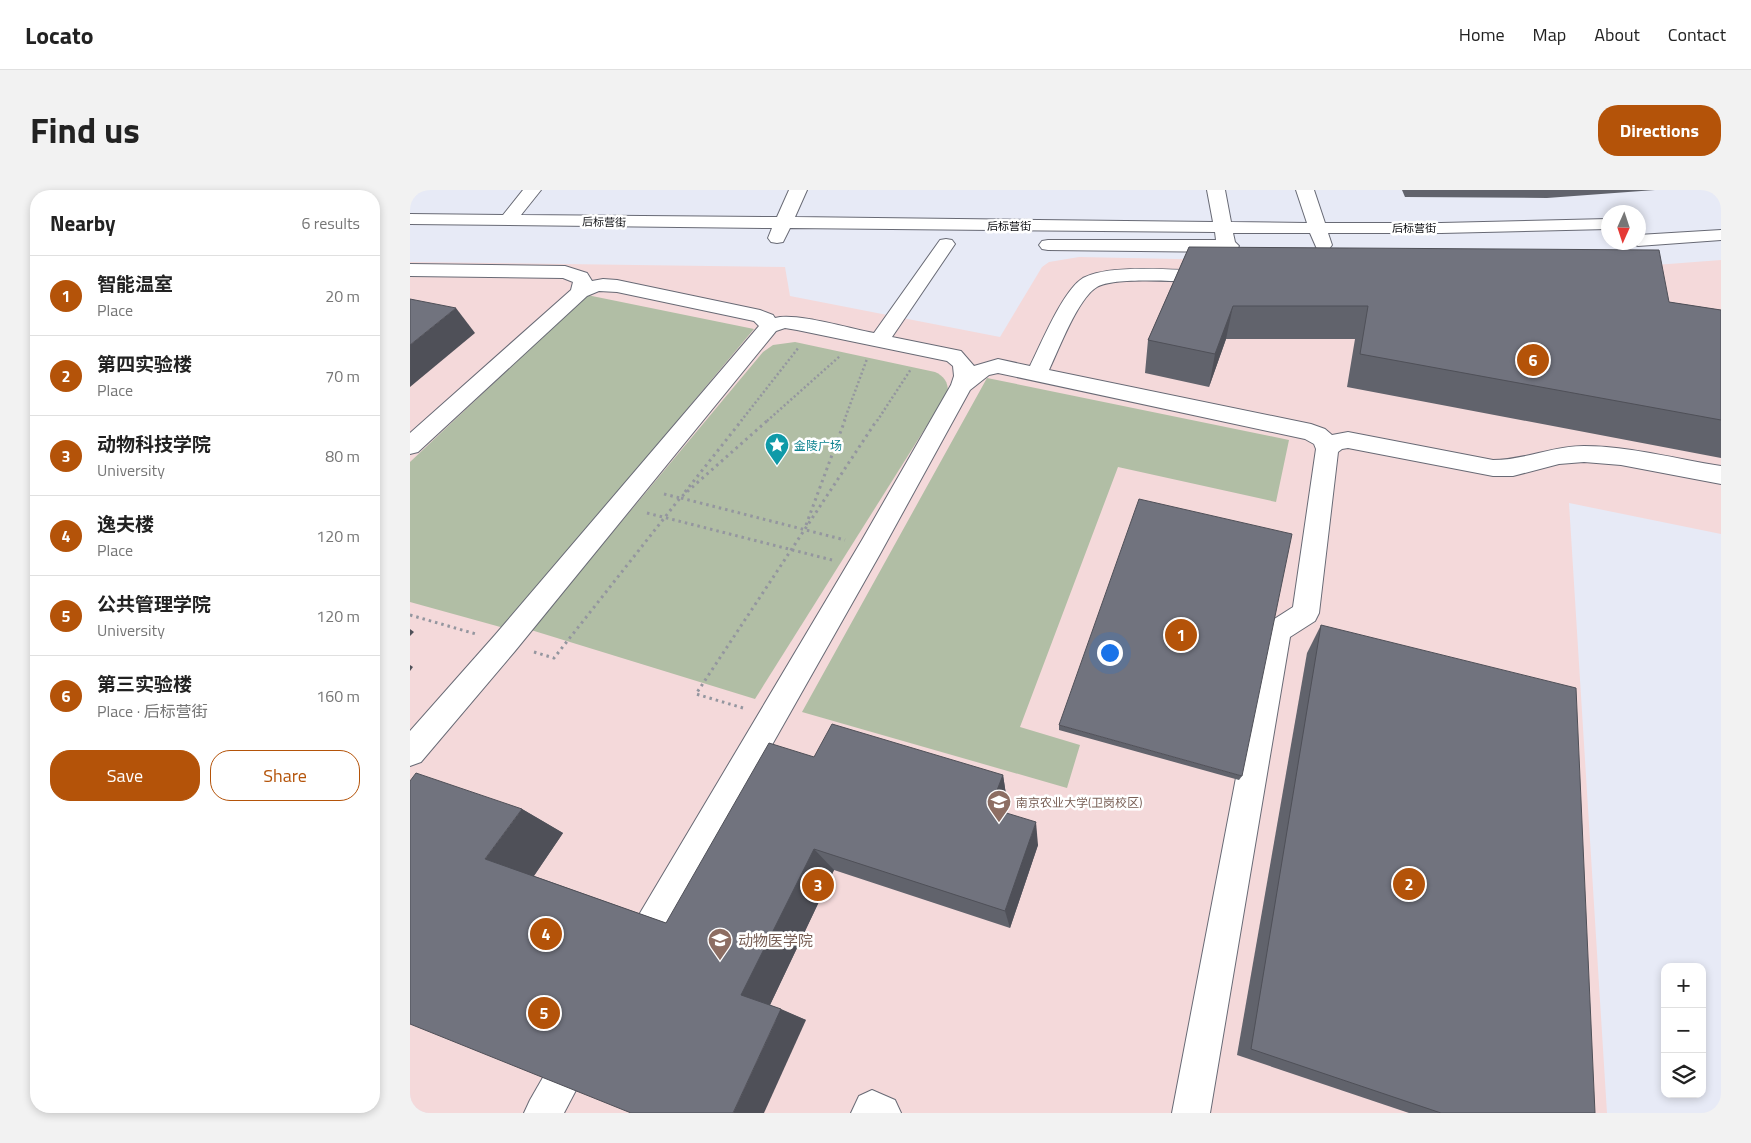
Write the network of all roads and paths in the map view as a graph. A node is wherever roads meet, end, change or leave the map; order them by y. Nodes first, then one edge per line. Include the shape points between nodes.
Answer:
1 (532, 190) edge
2 (798, 190) edge
3 (1216, 190) edge
4 (1305, 190) edge
5 (410, 219) edge
6 (507, 221) junction
7 (783, 224) junction
8 (1601, 224) edge
9 (898, 225) junction
10 (1222, 227) junction
11 (1317, 228) junction
12 (1721, 235) edge
13 (1646, 240) edge
14 (756, 242) dead end
15 (775, 242) junction
16 (795, 242) dead end
17 (893, 243) dead end
18 (922, 243) dead end
19 (1506, 244) dead end
20 (1031, 245) dead end
21 (1420, 245) dead end
22 (1226, 246) junction
23 (1245, 246) edge
24 (1304, 246) edge
25 (1323, 246) junction
26 (1343, 246) edge
27 (410, 270) edge
28 (1232, 277) edge
29 (580, 292) junction
30 (770, 327) junction
31 (814, 327) junction
32 (875, 347) junction
33 (925, 350) junction
34 (841, 355) dead end
35 (1037, 374) junction
36 (962, 385) junction
37 (410, 446) edge
38 (1327, 448) junction
39 (1721, 475) edge
40 (680, 498) junction
41 (620, 506) junction
42 (804, 530) junction
43 (791, 550) junction
44 (865, 557) junction
45 (772, 717) junction
46 (410, 752) edge
47 (622, 975) edge
48 (592, 1027) edge
49 (542, 1113) edge
50 (870, 1113) edge
51 (882, 1113) edge
52 (1191, 1113) edge

1 - 6 street
2 - 7 street
3 - 10 street
4 - 11 street
5 - 6 street, 后标营街
6 - 7 street, 后标营街
7 - 9 street, 后标营街
7 - 15 street
8 - 11 street, 后标营街
9 - 10 street, 后标营街
9 - 17 street
10 - 11 street, 后标营街
10 - 22 street
11 - 25 street
12 - 13 street
14 - 15 street
15 - 16 street
18 - 32 street via 955,244
19 - 21 street, 后标营街
20 - 22 street, 后标营街
22 - 23 street, 后标营街
24 - 25 street
25 - 26 street
27 - 29 street via 565,272 580,277 583,286
28 - 35 street via 1117,277 1096,280 1076,298
29 - 30 street via 602,284 617,286 760,316
29 - 37 street
30 - 31 street via 784,322
30 - 41 street
31 - 32 street
31 - 40 path
32 - 33 street
32 - 42 path
33 - 36 street via 954,356 962,362 966,374
33 - 42 path
34 - 40 path
35 - 36 street via 994,366 976,373
35 - 38 street via 1311,432 1326,442
36 - 44 street
38 - 39 street via 1335,442 1348,440 1505,469 1559,456 1584,454 1621,457
38 - 52 street via 1306,613 1278,631
40 - 42 path
41 - 43 path
41 - 46 street
42 - 43 path
42 - 44 path
43 - 44 path
43 - 45 path via 696,694
44 - 45 street
45 - 47 street
48 - 49 street
50 - 51 street via 872,1109

